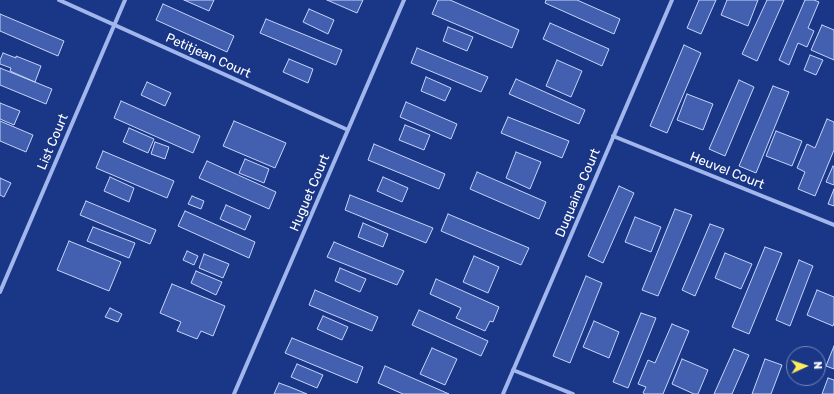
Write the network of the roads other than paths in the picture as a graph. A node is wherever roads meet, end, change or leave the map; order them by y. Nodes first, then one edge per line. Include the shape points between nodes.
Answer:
1 (59, 0) edge
2 (125, 0) edge
3 (404, 0) edge
4 (672, 0) edge
5 (114, 25) junction
6 (348, 130) junction
7 (614, 136) junction
8 (834, 225) edge
9 (0, 292) edge
10 (513, 370) junction
11 (234, 394) edge
12 (503, 394) edge
13 (573, 394) edge

1 - 5 street, Petitjean Court
2 - 5 street, List Court
3 - 6 street, Huguet Court
4 - 7 street, Duquaine Court
5 - 6 street, Petitjean Court
5 - 9 street, List Court
6 - 11 street, Huguet Court
7 - 8 street, Heuvel Court
7 - 10 street, Duquaine Court
10 - 12 street, Duquaine Court
10 - 13 street

